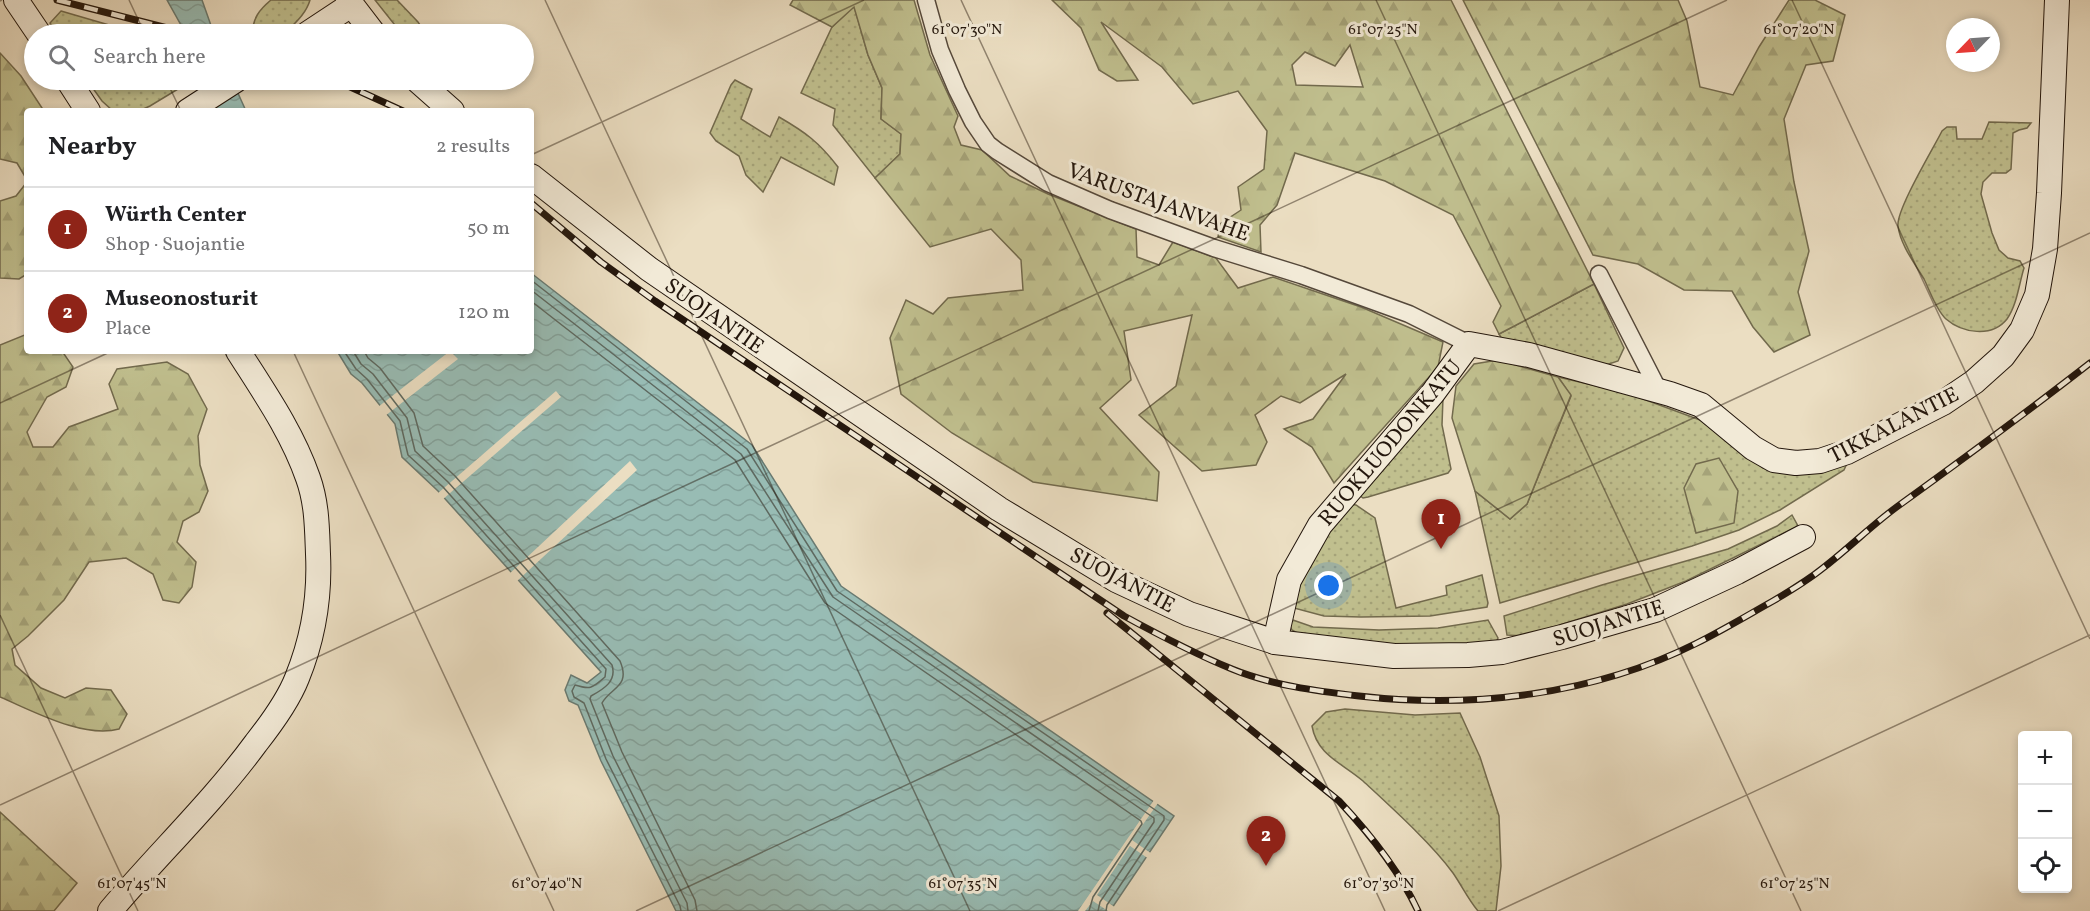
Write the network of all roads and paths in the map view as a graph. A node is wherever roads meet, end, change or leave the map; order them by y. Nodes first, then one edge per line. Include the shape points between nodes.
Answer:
1 (16, 0) edge
2 (926, 0) edge
3 (2057, 0) edge
4 (350, 3) edge
5 (32, 24) edge
6 (321, 24) edge
7 (366, 24) edge
8 (74, 90) edge
9 (220, 90) edge
10 (428, 90) edge
11 (196, 105) edge
12 (86, 108) edge
13 (449, 108) edge
14 (534, 178) edge
15 (1599, 274) dead end
16 (1469, 344) junction
17 (240, 354) edge
18 (1609, 378) joint
19 (1659, 391) junction
20 (1803, 537) dead end
21 (1275, 642) junction
22 (110, 911) edge

1 - 5 street
2 - 16 street, VARUSTAJANVAHE via 940,50 957,90 973,122 997,151 1048,183 1110,210 1398,310
3 - 19 street, TIKKALANTIE via 2045,249 2037,295 2022,330 2003,356 1943,403 1820,462 1774,460 1753,448 1701,405
4 - 6 street
4 - 7 street
8 - 12 street
9 - 11 street
10 - 13 street
14 - 21 street, SUOJANTIE via 648,269 999,509 1116,580 1189,614
15 - 19 street
16 - 18 street, RUOKLUODONKATU via 1529,355
16 - 21 street, RUOKLUODONKATU via 1433,393 1320,525 1289,580
17 - 22 street via 291,436 308,479 316,510 319,575 312,632 297,680 270,726 231,777
18 - 19 street, TIKKALANTIE
20 - 21 street, SUOJANTIE via 1655,610 1503,652 1394,656

